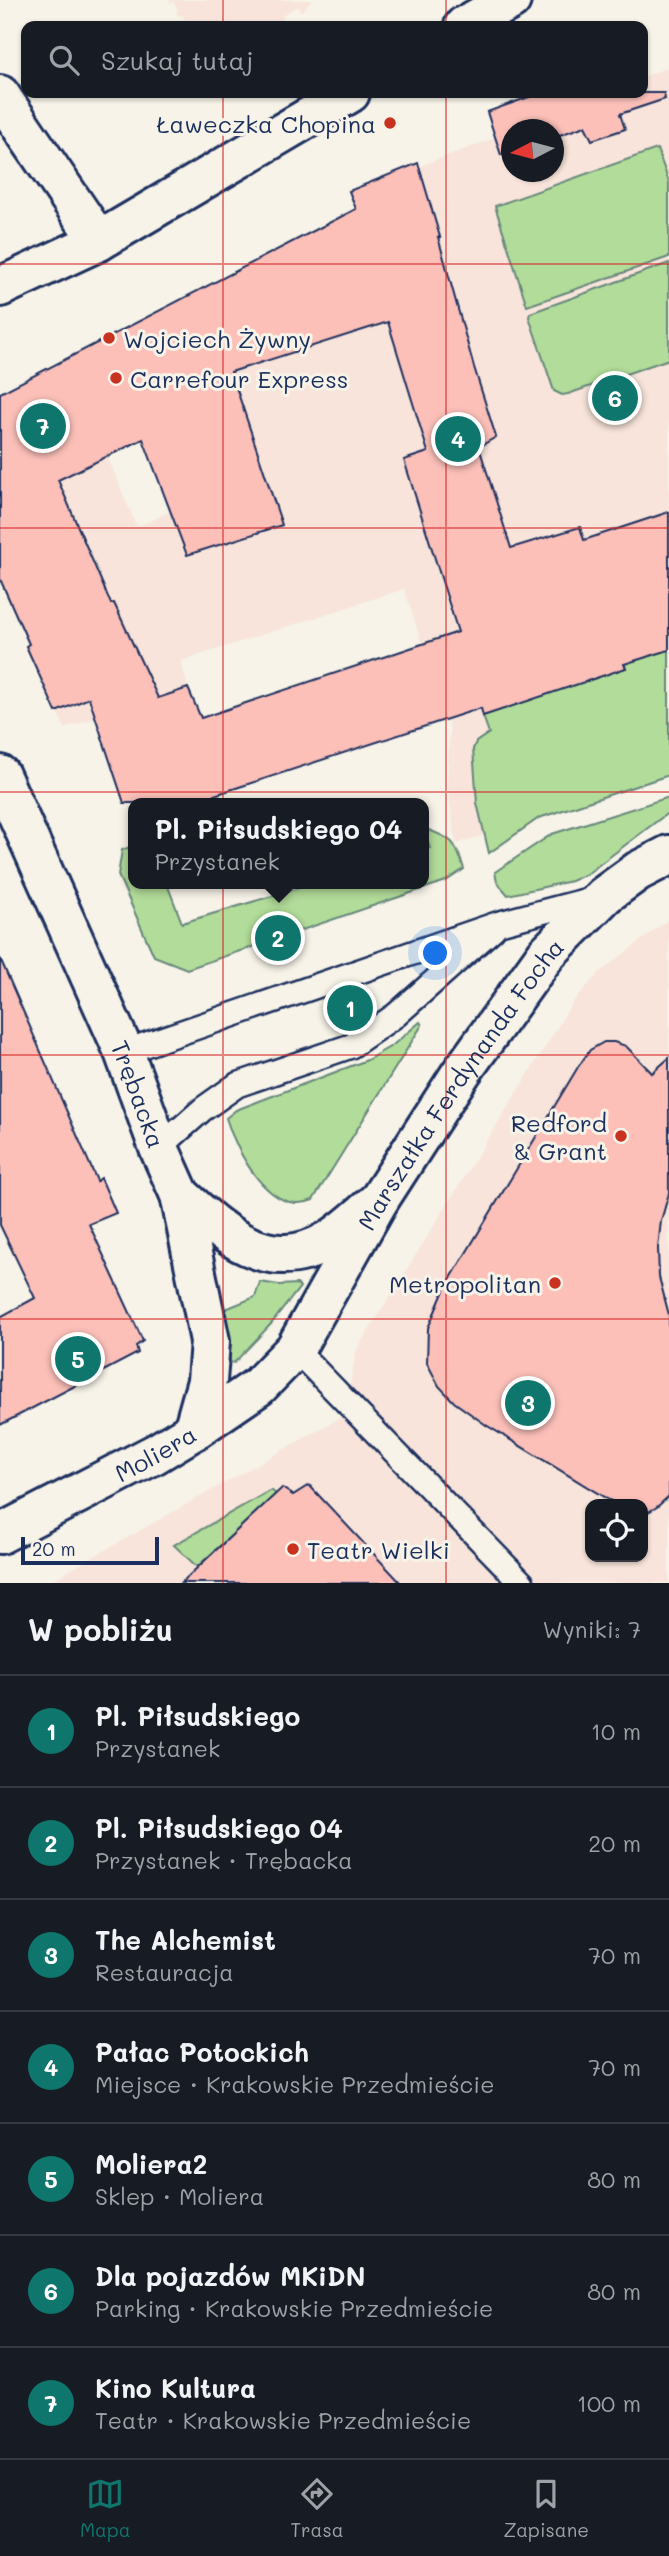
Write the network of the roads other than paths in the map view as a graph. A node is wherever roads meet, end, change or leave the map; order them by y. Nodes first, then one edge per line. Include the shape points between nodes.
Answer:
1 (511, 0) edge
2 (473, 21) edge
3 (0, 95) edge
4 (341, 98) edge
5 (99, 240) junction
6 (0, 287) edge
7 (0, 775) edge
8 (669, 855) edge
9 (605, 895) junction
10 (500, 923) junction
11 (124, 1052) junction
12 (159, 1148) junction
13 (180, 1195) junction
14 (379, 1200) junction
15 (295, 1349) junction
16 (193, 1431) junction
17 (0, 1534) edge
18 (522, 1583) edge

1 - 2 street
3 - 5 street
4 - 5 street
5 - 6 street
7 - 11 street, Trębacka
8 - 9 street, Marszałka Ferdynanda Focha
9 - 10 lane
9 - 14 street, Marszałka Ferdynanda Focha via 547,953 461,1073
10 - 11 lane
10 - 12 lane via 396,1015 351,1046 237,1084
11 - 12 street, Trębacka
12 - 13 street, Trębacka
13 - 14 street via 220,1231 258,1251 281,1256 329,1240
13 - 16 street, Trębacka via 210,1341 207,1381
14 - 15 street, Marszałka Ferdynanda Focha
15 - 16 street, Moliera via 259,1386
15 - 18 lane
16 - 17 street, Moliera

